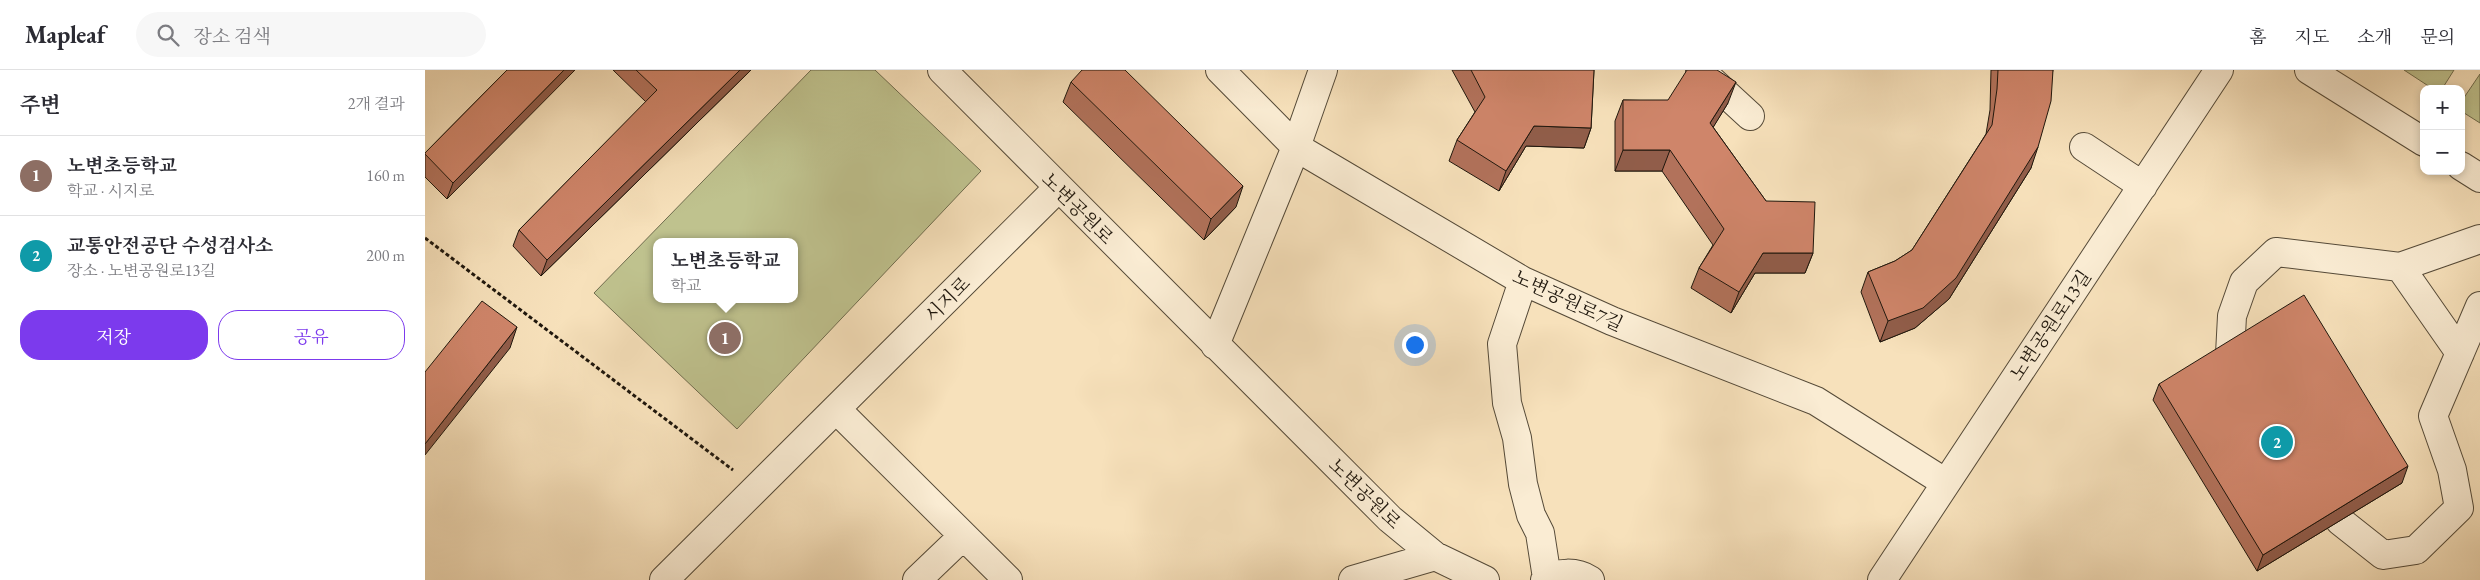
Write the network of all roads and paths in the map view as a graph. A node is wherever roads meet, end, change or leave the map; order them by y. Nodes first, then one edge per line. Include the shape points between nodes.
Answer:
1 (942, 70) edge
2 (1220, 70) edge
3 (1323, 70) edge
4 (1700, 70) edge
5 (2219, 70) edge
6 (2309, 70) edge
7 (1750, 116) dead end
8 (2420, 139) edge
9 (1296, 147) junction
10 (2084, 147) dead end
11 (2465, 169) edge
12 (2480, 178) edge
13 (2143, 186) junction
14 (1058, 188) junction
15 (425, 238) edge
16 (2480, 239) edge
17 (2400, 267) junction
18 (1523, 281) junction
19 (2480, 306) edge
20 (1215, 345) junction
21 (2460, 353) junction
22 (2256, 393) edge
23 (835, 409) junction
24 (2303, 465) edge
25 (1945, 483) junction
26 (758, 489) junction
27 (963, 536) junction
28 (1435, 556) junction
29 (1546, 579) edge
30 (664, 580) edge
31 (917, 580) edge
32 (1008, 580) edge
33 (1353, 580) edge
34 (1485, 580) edge
35 (1590, 580) edge
36 (1882, 580) edge

1 - 14 street, 노변공원로
2 - 9 street, 노변공원로7길
3 - 9 street
4 - 7 street
5 - 13 street, 노변공원로13길
6 - 8 street
9 - 18 street, 노변공원로7길
9 - 20 street
10 - 13 street
11 - 12 street
13 - 25 street, 노변공원로13길
14 - 20 street, 노변공원로
14 - 23 street, 시지로
15 - 26 path
16 - 17 street
17 - 21 street
17 - 22 street via 2276,252 2244,282 2232,316 2230,354
18 - 25 street, 노변공원로7길 via 1612,321 1816,401
18 - 29 street via 1502,344 1507,403 1517,438 1523,484 1531,515 1540,533
19 - 21 street
20 - 28 street, 노변공원로 via 1390,519
21 - 24 street via 2433,416 2453,470 2459,508 2416,550 2383,555 2340,521
23 - 26 street, 시지로
23 - 27 street
25 - 36 street, 노변공원로13길
26 - 30 street, 시지로
27 - 31 street
27 - 32 street
28 - 33 street
28 - 34 street, 노변공원로
29 - 35 street via 1559,574 1573,574

